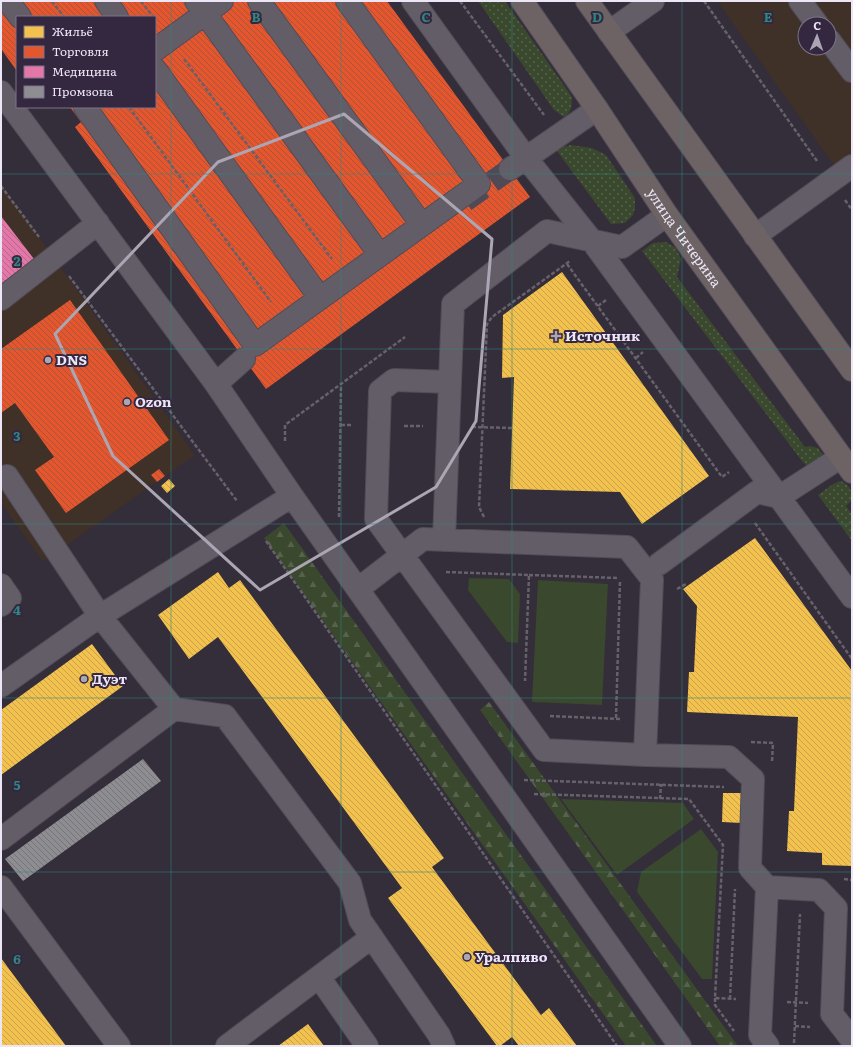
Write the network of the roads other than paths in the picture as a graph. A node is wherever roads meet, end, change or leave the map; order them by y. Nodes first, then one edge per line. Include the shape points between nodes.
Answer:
1 (8, 1) edge
2 (106, 1) edge
3 (222, 1) edge
4 (259, 1) edge
5 (347, 1) edge
6 (413, 1) edge
7 (522, 1) edge
8 (586, 1) edge
9 (653, 1) edge
10 (800, 1) edge
11 (200, 8) edge
12 (19, 16) edge
13 (117, 16) edge
14 (811, 16) edge
15 (609, 32) junction
16 (162, 45) edge
17 (837, 51) edge
18 (156, 70) edge
19 (852, 71) edge
20 (1, 92) edge
21 (86, 108) edge
22 (597, 109) junction
23 (518, 163) junction
24 (852, 166) edge
25 (667, 215) junction
26 (98, 223) junction
27 (422, 225) junction
28 (756, 236) junction
29 (592, 241) junction
30 (380, 255) junction
31 (320, 298) junction
32 (1, 299) edge
33 (244, 359) dead end
34 (852, 370) edge
35 (450, 382) junction
36 (216, 384) junction
37 (847, 464) edge
38 (7, 476) dead end
39 (292, 496) junction
40 (779, 497) junction
41 (444, 540) junction
42 (402, 555) junction
43 (659, 564) road end
44 (1, 585) edge
45 (358, 588) junction
46 (852, 597) edge
47 (1, 605) edge
48 (100, 616) junction
49 (1, 686) edge
50 (174, 709) junction
51 (645, 755) junction
52 (1, 839) edge
53 (1, 887) edge
54 (767, 887) junction
55 (372, 937) junction
56 (319, 977) junction
57 (852, 1040) edge
58 (436, 1042) edge
59 (119, 1046) edge
60 (227, 1046) edge
61 (367, 1046) edge
62 (680, 1046) edge
63 (768, 1046) edge

1 - 12 street
2 - 13 street
3 - 11 street
4 - 27 street
5 - 27 street via 479,184
6 - 23 street
7 - 22 main road, улица Чичерина
8 - 15 main road
9 - 15 street
10 - 14 street
11 - 16 street
11 - 30 street
15 - 28 main road
17 - 19 street
18 - 31 street
20 - 26 street
21 - 31 street via 255,345
22 - 23 street
22 - 25 main road, улица Чичерина
23 - 29 street
24 - 28 street
25 - 29 street via 622,248
25 - 37 main road, улица Чичерина
26 - 32 street
26 - 36 street
27 - 30 street
28 - 34 main road
29 - 35 street via 548,231 453,304
29 - 40 street
30 - 31 street
33 - 36 street
35 - 41 street
35 - 42 street via 394,380 380,391 376,519
36 - 39 street
37 - 40 street
38 - 48 street
39 - 45 street
39 - 48 street
40 - 43 street via 757,492
40 - 46 street
41 - 42 street via 423,539
41 - 51 street via 626,547 652,579
42 - 45 street
42 - 51 street via 544,750
44 - 47 street via 10,598
45 - 62 street
48 - 49 street
48 - 50 street
50 - 52 street
50 - 55 street via 225,716 350,883 360,920
51 - 54 street via 729,757 753,780 750,868
53 - 59 street
54 - 57 street via 819,890 836,908 832,1014
54 - 63 street via 760,1035
55 - 56 street
55 - 58 street
56 - 60 street
56 - 61 street

